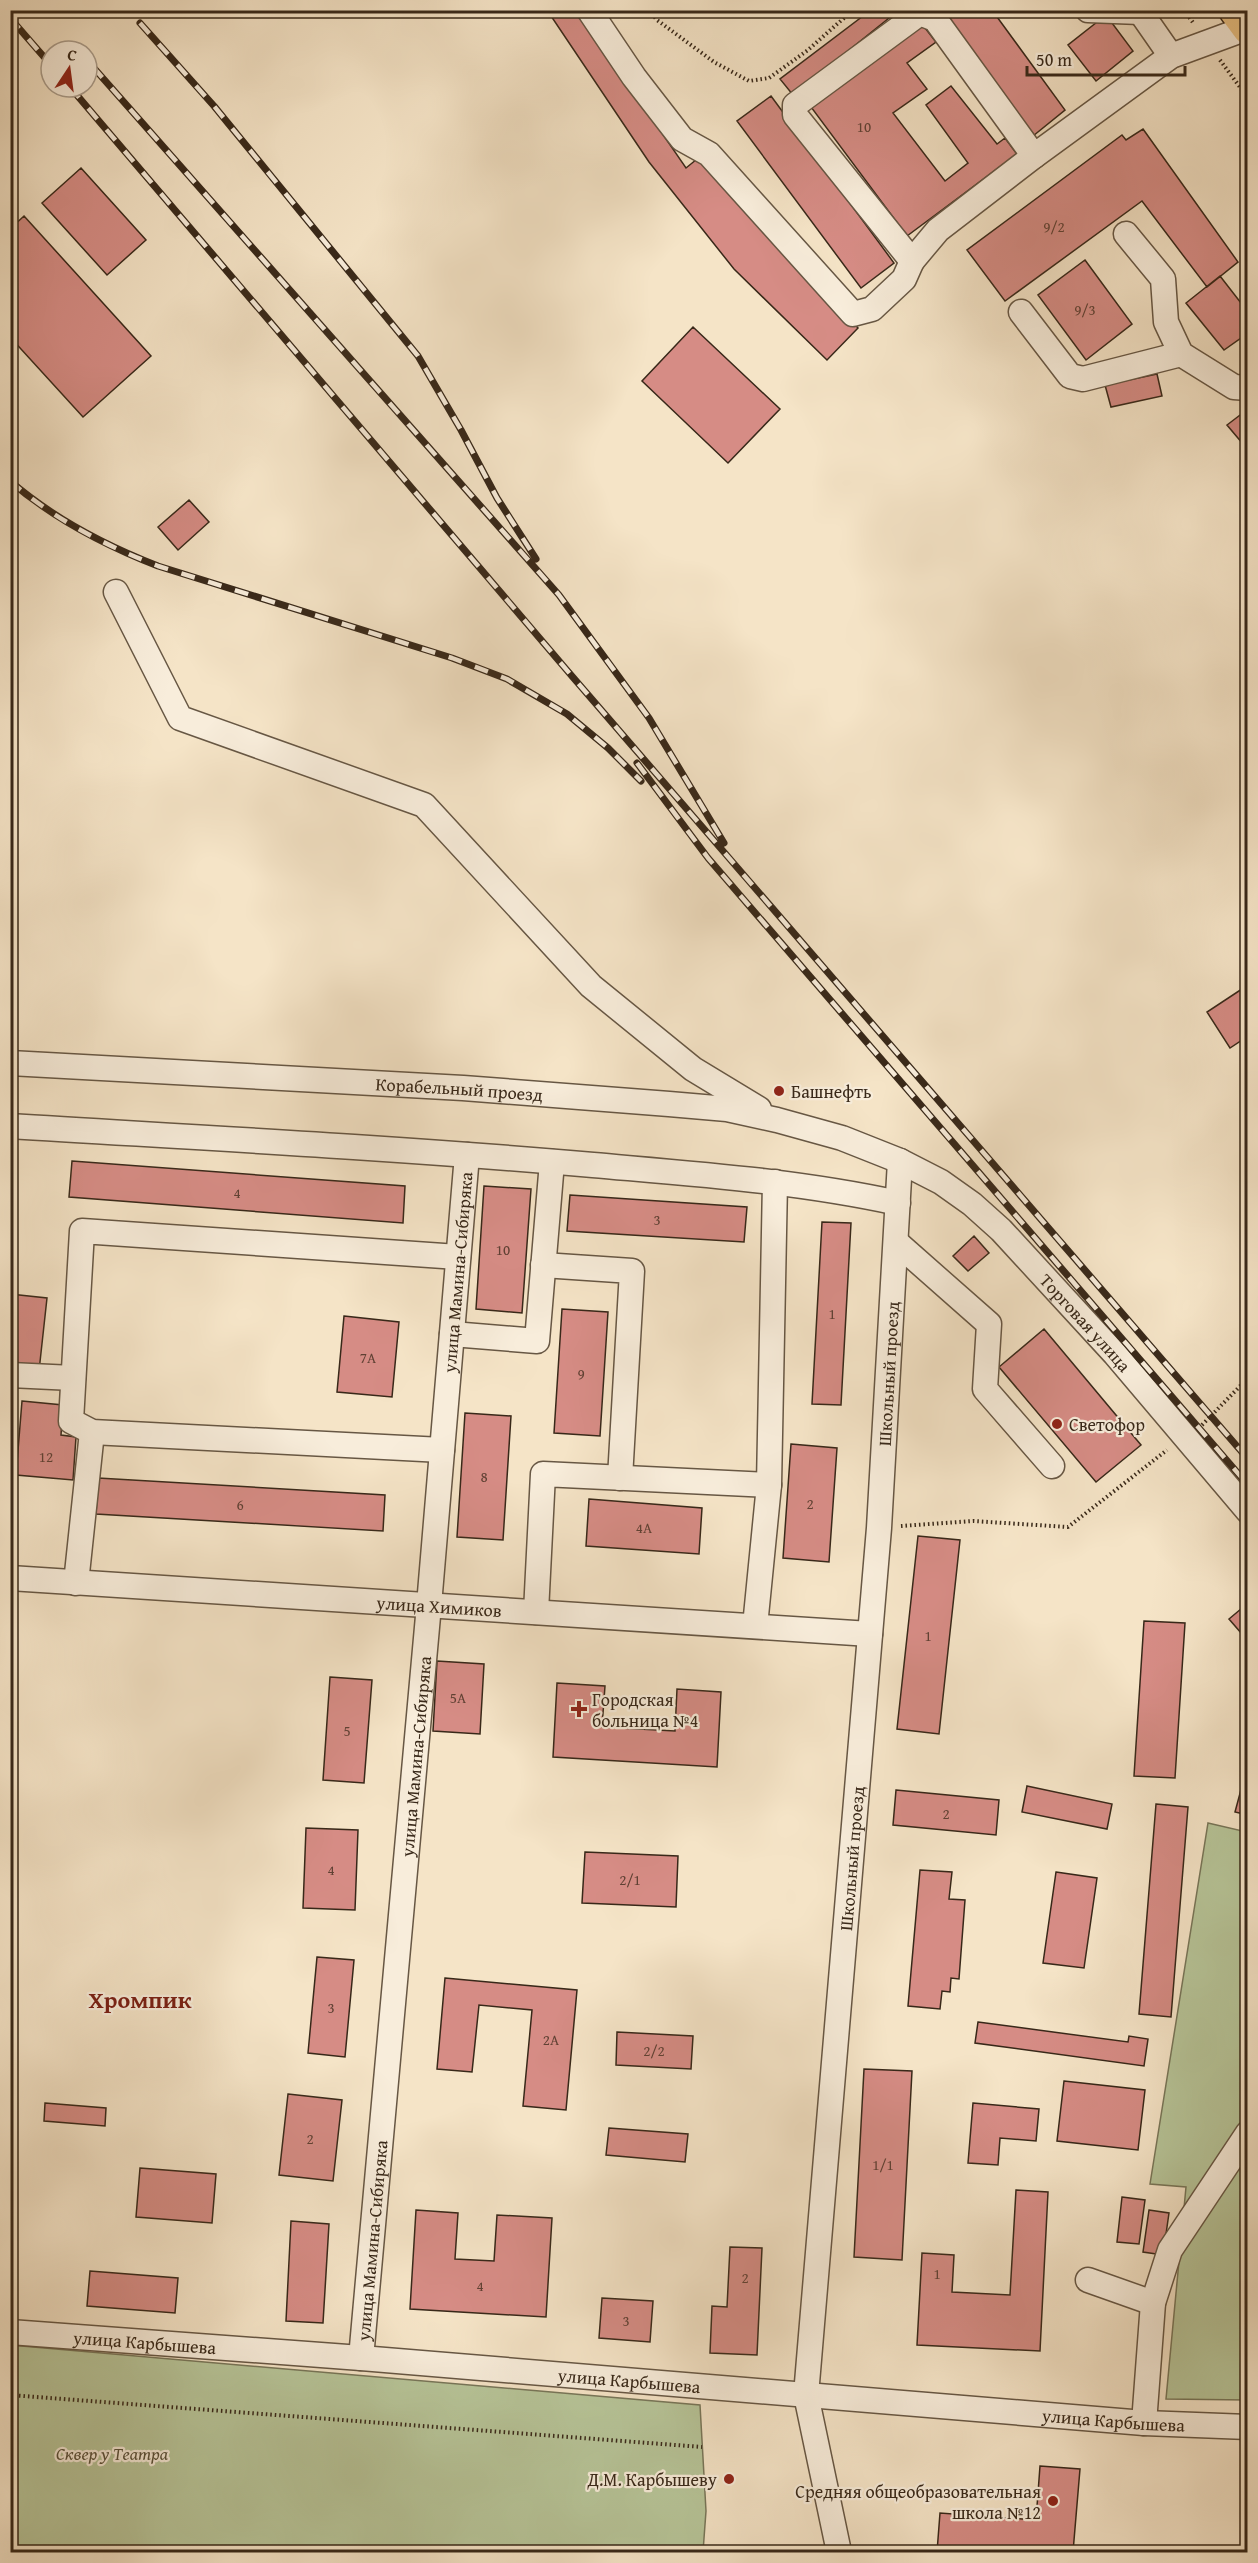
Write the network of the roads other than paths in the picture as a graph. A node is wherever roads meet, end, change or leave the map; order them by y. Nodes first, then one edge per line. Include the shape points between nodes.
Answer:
1 (589, 10) edge
2 (1088, 10) edge
3 (1234, 10) edge
4 (1140, 11) edge
5 (1247, 29) edge
6 (1171, 56) junction
7 (1034, 156) junction
8 (1126, 234) dead end
9 (912, 261) junction
10 (1021, 312) dead end
11 (1181, 354) junction
12 (1248, 388) edge
13 (116, 592) dead end
14 (10, 1063) edge
15 (777, 1119) junction
16 (10, 1126) edge
17 (467, 1155) junction
18 (900, 1161) junction
19 (552, 1162) junction
20 (775, 1182) junction
21 (898, 1203) junction
22 (896, 1242) junction
23 (458, 1257) junction
24 (543, 1265) junction
25 (452, 1334) junction
26 (10, 1375) edge
27 (74, 1378) junction
28 (92, 1432) junction
29 (442, 1450) junction
30 (1052, 1466) dead end
31 (620, 1478) junction
32 (769, 1485) junction
33 (1248, 1511) edge
34 (10, 1578) edge
35 (76, 1583) junction
36 (429, 1605) junction
37 (536, 1611) junction
38 (755, 1626) junction
39 (870, 1634) junction
40 (1248, 2133) edge
41 (1088, 2280) dead end
42 (1153, 2303) junction
43 (10, 2332) edge
44 (361, 2358) junction
45 (806, 2395) junction
46 (1144, 2423) junction
47 (1248, 2427) edge
48 (839, 2553) edge

1 - 9 street via 682,139 710,154 853,314 872,309 904,279
2 - 4 street
3 - 5 main road
4 - 6 street
5 - 6 street
6 - 7 street
7 - 9 street via 938,230
7 - 9 street via 935,19 920,13 795,105 795,115
8 - 11 street via 1163,279 1166,322
10 - 11 street via 1070,376 1083,379
11 - 12 street via 1234,387
13 - 15 street via 180,718 424,805 591,986 693,1069
14 - 15 street, Корабельный проезд via 463,1088 727,1109
15 - 18 street, Корабельный проезд via 842,1138
16 - 17 street
17 - 19 street
17 - 23 street, улица Мамина-Сибиряка
18 - 21 street, Школьный проезд
18 - 33 street, Торговая улица via 941,1182 1001,1230 1115,1354
19 - 20 street
19 - 24 street
20 - 21 street
20 - 32 street
21 - 22 street, Школьный проезд
22 - 30 street via 988,1324 985,1389
22 - 39 street, Школьный проезд
23 - 25 street, улица Мамина-Сибиряка
23 - 27 street via 82,1231
24 - 25 street via 537,1341
24 - 31 street via 632,1271
25 - 29 street, улица Мамина-Сибиряка
26 - 27 street
27 - 28 street via 71,1421
28 - 29 street
28 - 35 street
29 - 36 street, улица Мамина-Сибиряка
31 - 32 street
31 - 37 street via 543,1474
32 - 38 street
34 - 35 street, улица Химиков
35 - 36 street, улица Химиков
36 - 37 street, улица Химиков
36 - 44 street, улица Мамина-Сибиряка
37 - 38 street, улица Химиков
38 - 39 street, улица Химиков
39 - 45 street, Школьный проезд
40 - 42 street via 1170,2250
41 - 42 street
42 - 46 street
43 - 44 street, улица Карбышева
44 - 45 street, улица Карбышева
45 - 46 street, улица Карбышева
45 - 48 street, Школьный проезд
46 - 47 street, улица Карбышева

